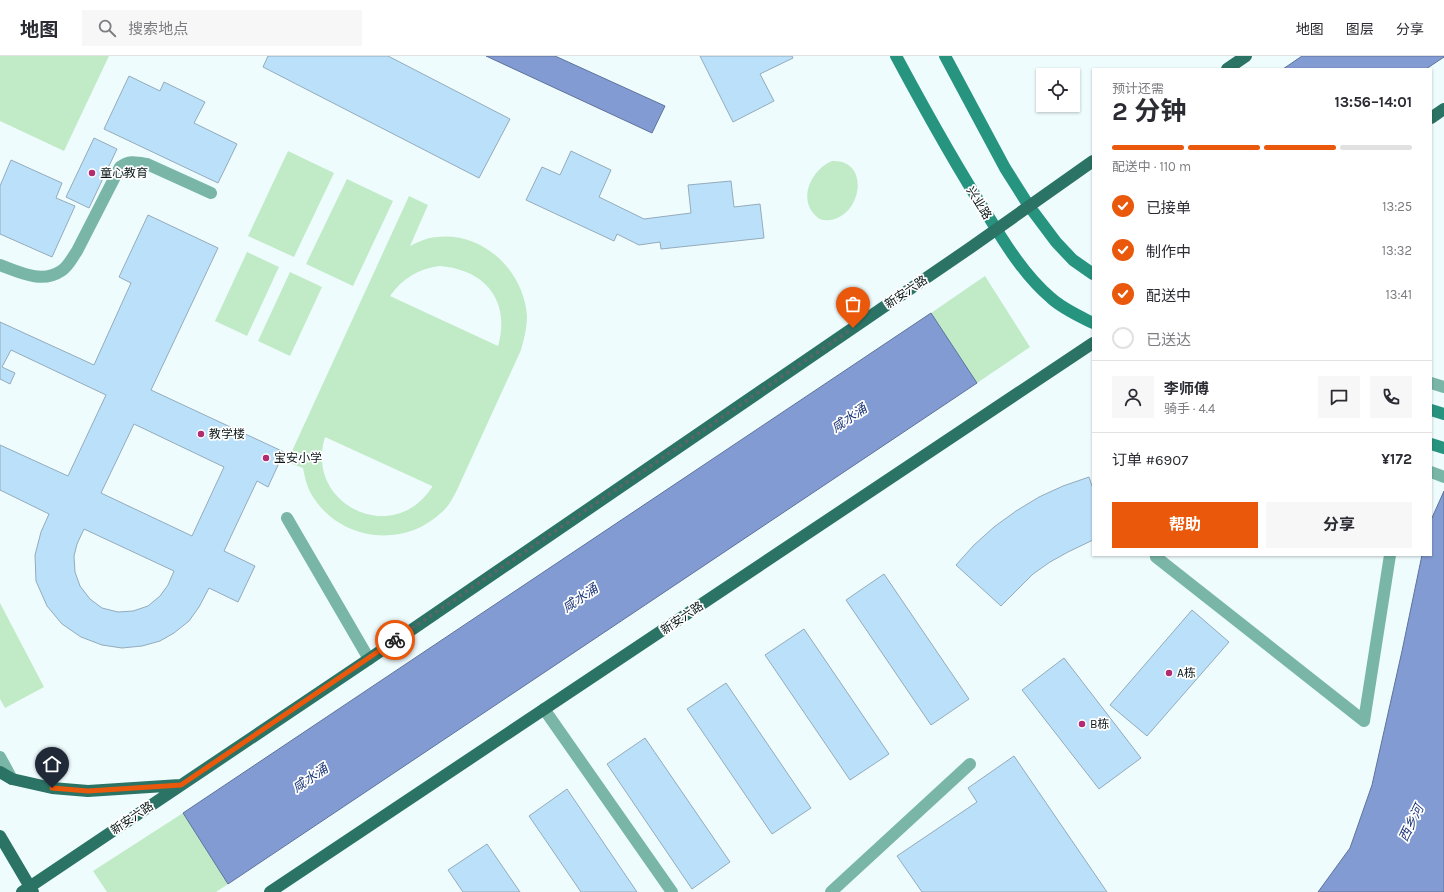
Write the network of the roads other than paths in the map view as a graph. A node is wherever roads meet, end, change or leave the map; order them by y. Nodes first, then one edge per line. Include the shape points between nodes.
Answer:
1 (896, 56) edge
2 (945, 56) edge
3 (1246, 56) edge
4 (1228, 68) edge
5 (1444, 109) edge
6 (1432, 117) edge
7 (1092, 162) edge
8 (211, 193) dead end
9 (1029, 206) junction
10 (996, 229) junction
11 (0, 264) edge
12 (1092, 273) edge
13 (1092, 323) edge
14 (1092, 344) edge
15 (1432, 383) edge
16 (1444, 387) edge
17 (1432, 410) edge
18 (1444, 414) edge
19 (1432, 444) edge
20 (1444, 448) edge
21 (287, 518) dead end
22 (1156, 556) edge
23 (1390, 556) edge
24 (368, 659) junction
25 (544, 709) junction
26 (0, 757) edge
27 (970, 764) dead end
28 (0, 772) edge
29 (12, 779) junction
30 (181, 785) junction
31 (0, 836) edge
32 (28, 890) edge
33 (270, 892) edge
34 (672, 892) edge
35 (830, 892) edge

1 - 10 main road, 兴业路 via 936,131
2 - 9 main road via 1005,168
3 - 4 main road
5 - 6 main road
7 - 9 main road, 新安六路
8 - 11 street via 147,164 125,163 120,167 77,251 62,271 39,277 29,276
9 - 10 main road, 新安六路
9 - 12 main road via 1064,251
10 - 13 main road, 兴业路 via 1026,272 1051,299
10 - 24 main road, 新安六路
14 - 25 main road, 新安六路
15 - 16 street
17 - 18 main road
19 - 20 main road
21 - 24 street
22 - 23 street via 1364,721
24 - 30 main road, 新安六路
25 - 33 main road, 新安六路
25 - 34 street
26 - 29 street
27 - 35 street
28 - 29 main road
29 - 30 main road via 52,788 88,791
30 - 32 main road, 新安六路
31 - 32 main road

